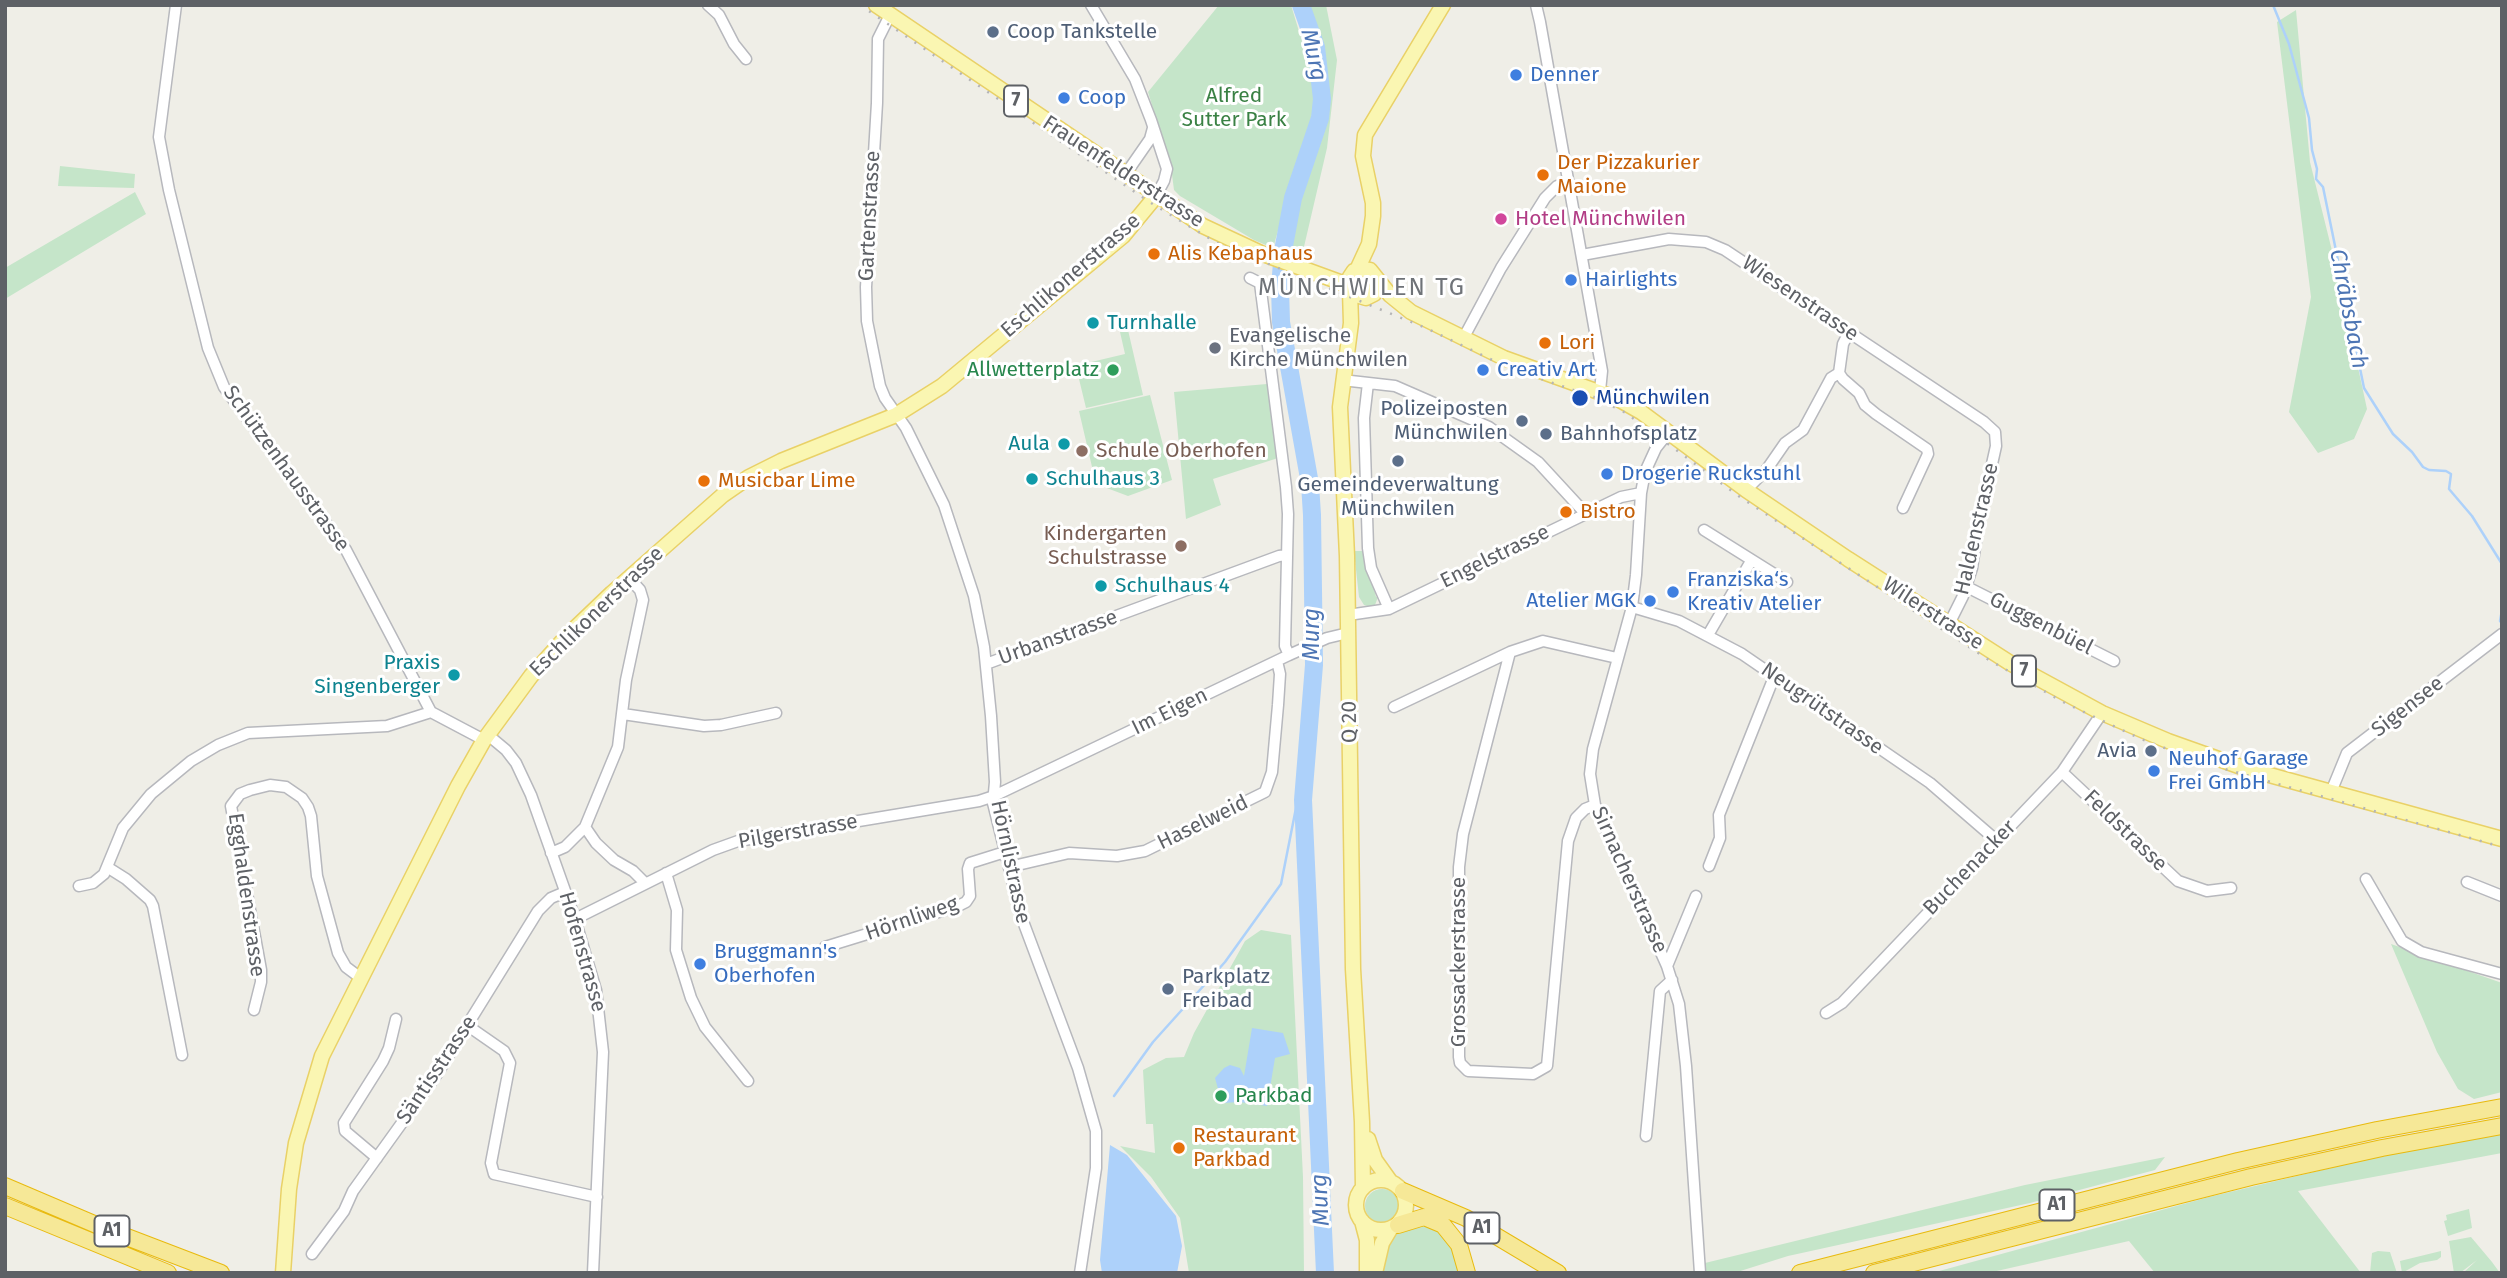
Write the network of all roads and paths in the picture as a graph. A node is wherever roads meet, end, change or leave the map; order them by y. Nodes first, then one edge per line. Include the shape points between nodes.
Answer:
1 (176, 5) edge
2 (708, 5) edge
3 (1091, 5) edge
4 (1536, 5) edge
5 (1443, 7) edge
6 (884, 9) edge
7 (746, 59) dead end
8 (1153, 128) junction
9 (1125, 175) junction
10 (1569, 183) junction
11 (1156, 196) junction
12 (1369, 244) junction
13 (1582, 255) junction
14 (1250, 278) dead end
15 (1352, 280) junction
16 (1372, 287) junction
17 (1351, 323) junction
18 (1849, 332) junction
19 (1464, 337) junction
20 (1839, 373) junction
21 (1342, 380) junction
22 (1368, 383) junction
23 (1600, 391) junction
24 (896, 415) junction
25 (1995, 432) joint
26 (1668, 433) junction
27 (1746, 490) junction
28 (1640, 493) junction
29 (1903, 508) dead end
30 (1585, 513) junction
31 (1704, 530) dead end
32 (1287, 555) junction
33 (1751, 561) junction
34 (629, 578) junction
35 (1787, 582) dead end
36 (1967, 587) junction
37 (1632, 607) junction
38 (1389, 609) junction
39 (1348, 615) junction
40 (1949, 624) junction
41 (1348, 633) junction
42 (2502, 634) edge
43 (1707, 635) junction
44 (1510, 652) junction
45 (1289, 655) junction
46 (1617, 658) junction
47 (1277, 661) junction
48 (2114, 661) dead end
49 (986, 664) junction
50 (1774, 677) junction
51 (1394, 707) dead end
52 (431, 712) junction
53 (776, 713) dead end
54 (2102, 713) junction
55 (624, 714) junction
56 (486, 737) junction
57 (2062, 772) junction
58 (2331, 792) junction
59 (994, 796) junction
60 (1595, 805) junction
61 (585, 827) junction
62 (2502, 839) edge
63 (1996, 840) junction
64 (1005, 852) junction
65 (551, 853) junction
66 (1709, 866) dead end
67 (107, 867) junction
68 (1009, 867) junction
69 (666, 873) junction
70 (2366, 879) dead end
71 (2467, 882) dead end
72 (645, 883) junction
73 (79, 886) dead end
74 (2231, 888) dead end
75 (565, 892) junction
76 (1696, 896) dead end
77 (2502, 896) edge
78 (575, 919) junction
79 (825, 947) dead end
80 (1667, 966) junction
81 (2502, 974) edge
82 (362, 979) junction
83 (1672, 980) junction
84 (254, 1010) dead end
85 (1826, 1013) dead end
86 (396, 1019) dead end
87 (468, 1026) junction
88 (182, 1055) dead end
89 (748, 1081) dead end
90 (2502, 1107) edge
91 (1362, 1122) junction
92 (2502, 1126) edge
93 (1646, 1136) dead end
94 (377, 1158) junction
95 (5, 1186) edge
96 (1396, 1186) junction
97 (1363, 1188) junction
98 (597, 1197) junction
99 (5, 1206) edge
100 (1362, 1221) junction
101 (1394, 1226) junction
102 (312, 1255) dead end
103 (283, 1267) edge
104 (168, 1273) edge
105 (221, 1273) edge
106 (593, 1273) edge
107 (1080, 1273) edge
108 (1367, 1273) edge
109 (1375, 1273) edge
110 (1467, 1273) edge
111 (1558, 1273) edge
112 (1700, 1273) edge
113 (1800, 1273) edge
114 (1874, 1273) edge

1 - 52 street, Schützenhausstrasse via 159,137 208,348 224,387 346,550
2 - 7 street
3 - 8 street via 1135,79
4 - 10 street
5 - 12 main road via 1364,135 1364,163 1373,203
6 - 9 main road, Frauenfelderstrasse / 7
6 - 24 street, Gartenstrasse via 878,39 866,299 880,386
8 - 9 street
8 - 11 street via 1167,169
9 - 11 main road, Frauenfelderstrasse / 7
10 - 13 street
10 - 19 street via 1557,186 1545,198
11 - 15 main road, Frauenfelderstrasse / 7 via 1203,226 1263,254 1312,272
11 - 24 main road, Eschlikonerstrasse via 1101,254 942,386
12 - 15 main road
12 - 16 main road
13 - 18 street, Wiesenstrasse via 1669,239 1706,242 1751,265
13 - 23 street via 1602,371
14 - 32 street via 1260,283 1286,487
15 - 16 main road via 1357,297
15 - 16 main road, Frauenfelderstrasse via 1366,269
15 - 17 main road, Q 20
16 - 17 main road, Q 20
16 - 19 main road, Wilerstrasse / 7
17 - 21 main road, Q 20
18 - 20 street
18 - 25 street, Wiesenstrasse
19 - 23 main road, Wilerstrasse / 7 via 1514,361
20 - 27 street via 1831,378 1802,430 1785,443
20 - 29 street via 1865,405 1927,449
21 - 22 street
21 - 39 main road, Q 20
22 - 30 street via 1395,386 1489,427 1538,462
22 - 38 street via 1364,418 1368,548 1371,568
23 - 26 main road, Wilerstrasse / 7 via 1641,412
24 - 34 main road, Eschlikonerstrasse via 749,477 696,517
24 - 49 street, Hörnlistrasse via 930,474 953,528 977,609
25 - 36 street, Haldenstrasse
26 - 27 main road, Wilerstrasse / 7
26 - 28 street, Sirnacherstrasse via 1647,466
27 - 40 main road, Wilerstrasse / 7
28 - 30 street, Engelstrasse via 1627,494
28 - 37 street, Sirnacherstrasse
30 - 38 street, Engelstrasse
31 - 33 street
32 - 45 street via 1285,646
32 - 49 street, Urbanstrasse
33 - 35 street
33 - 43 street
34 - 55 street via 643,600
34 - 56 main road, Eschlikonerstrasse via 531,676
36 - 40 street, Haldenstrasse
36 - 48 street, Guggenbüel
37 - 43 street, Neugrütstrasse
37 - 46 street, Sirnacherstrasse
38 - 39 street, Engelstrasse
39 - 41 main road, Q 20
40 - 54 main road, Wilerstrasse / 7
41 - 45 street, Im Eigen
41 - 91 main road, Q 20 via 1353,969
42 - 58 street, Sigensee via 2347,753
43 - 50 street, Neugrütstrasse
44 - 46 street via 1543,641
44 - 51 street
44 - 60 street, Grossackerstrasse via 1459,867 1459,1057 1468,1071 1533,1074 1546,1066 1568,841 1576,818
45 - 47 street, Im Eigen
46 - 60 street, Sirnacherstrasse via 1591,762
47 - 59 street, Im Eigen
47 - 68 street, Haselweid via 1272,772 1265,792 1145,851 1122,856 1069,853
49 - 59 street, Hörnlistrasse
50 - 63 street, Neugrütstrasse via 1930,783
50 - 66 street via 1719,815 1720,838
52 - 56 street, Hofenstrasse
52 - 67 street via 387,726 248,733 218,745 173,775 142,804 123,828
53 - 55 street via 704,726
54 - 57 street, Buchenacker
54 - 58 main road, Wilerstrasse / 7 via 2244,768
55 - 61 street via 618,747
56 - 65 street, Hofenstrasse via 516,763
56 - 82 main road, Eschlikonerstrasse
57 - 63 street, Buchenacker
57 - 74 street, Feldstrasse via 2178,881 2207,891
58 - 62 main road, Wilerstrasse / 7
59 - 64 street, Hörnlistrasse
59 - 69 street, Pilgerstrasse via 738,841
60 - 80 street, Sirnacherstrasse
61 - 65 street via 565,847
61 - 72 street via 614,860
63 - 85 street, Buchenacker via 1842,1003
64 - 68 street, Hörnlistrasse
64 - 79 street, Hörnliweg via 970,863 966,902
65 - 75 street, Hofenstrasse
67 - 73 street via 93,883
67 - 88 street via 153,906
68 - 107 street, Hörnlistrasse via 1026,933 1078,1068 1096,1131 1092,1202
69 - 72 street, Pilgerstrasse
69 - 89 street via 677,910 677,950 691,998 705,1027
70 - 81 street via 2402,941 2421,951
71 - 77 street
72 - 78 street, Pilgerstrasse
75 - 78 street, Hofenstrasse
75 - 87 street, Säntisstrasse via 538,911
76 - 80 street
78 - 98 street, Hofenstrasse via 601,1022
80 - 83 street, Sirnacherstrasse
82 - 84 street, Egghaldenstrasse via 346,967 338,953 317,876 308,807 286,787 263,786 240,794 231,806 261,970
82 - 103 main road, Eschlikonerstrasse via 322,1056 303,1116 289,1188
83 - 93 street via 1660,991
83 - 112 street, Sirnacherstrasse via 1682,1027
86 - 94 street via 383,1061 344,1123 345,1130
87 - 94 street, Säntisstrasse
87 - 98 street via 504,1051 510,1063 491,1163 494,1174
90 - 113 highway, A1 via 2238,1161
91 - 96 main road, Q 20 via 1374,1160
91 - 97 main road, Q 20
92 - 114 highway, A1 via 2251,1177
94 - 102 street, Säntisstrasse
95 - 105 highway, A1
96 - 97 main road via 1374,1180
96 - 101 main road via 1406,1209
96 - 111 highway, A1 via 1466,1218
97 - 100 main road, Q 20 via 1356,1203
98 - 106 street, Hofenstrasse
99 - 104 highway, A1
100 - 101 main road via 1375,1229
100 - 108 main road, Q 20
101 - 109 main road via 1382,1242
101 - 110 highway, A1 via 1424,1217 1443,1225 1459,1245

